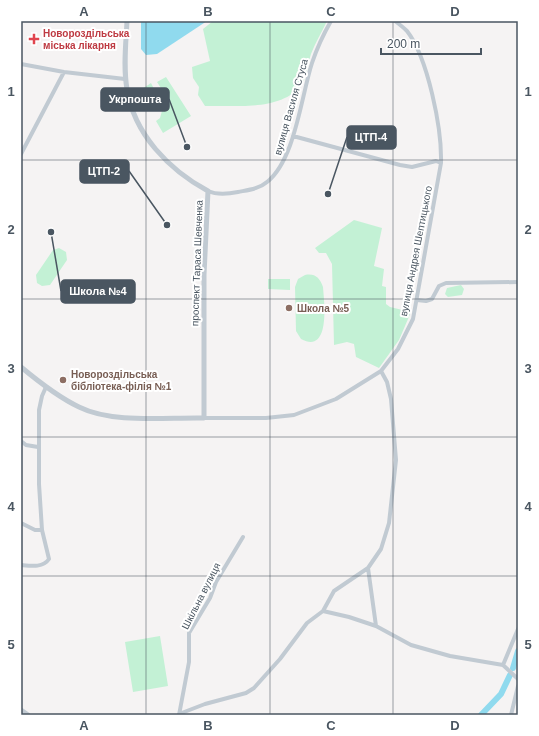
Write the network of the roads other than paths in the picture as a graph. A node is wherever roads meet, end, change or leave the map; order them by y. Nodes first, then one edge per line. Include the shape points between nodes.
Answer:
1 (127, 21) edge
2 (331, 21) edge
3 (395, 21) edge
4 (21, 64) edge
5 (64, 72) junction
6 (125, 79) junction
7 (293, 136) junction
8 (21, 154) edge
9 (441, 163) junction
10 (208, 191) junction
11 (518, 282) edge
12 (417, 300) junction
13 (21, 367) edge
14 (381, 371) junction
15 (46, 387) junction
16 (204, 418) junction
17 (21, 441) edge
18 (38, 447) junction
19 (21, 523) edge
20 (42, 530) junction
21 (243, 537) dead end
22 (21, 565) edge
23 (368, 568) junction
24 (323, 611) junction
25 (376, 626) junction
26 (518, 629) edge
27 (503, 666) junction
28 (518, 678) edge
29 (518, 686) edge
30 (21, 710) edge
31 (28, 715) edge
32 (179, 715) edge
33 (511, 715) edge

1 - 6 street, проспект Тараса Шевченка
2 - 7 street, вулиця Василя Стуса via 312,63
3 - 9 street, вулиця Андрея Шептицького via 407,32 414,44 428,78 440,134
4 - 5 street
5 - 6 street
5 - 8 street
6 - 10 street, проспект Тараса Шевченка via 134,114 151,143 171,164
7 - 9 street via 400,165 412,167 436,161
7 - 10 street, вулиця Василя Стуса via 286,157 267,182 254,189 235,192
9 - 12 street, вулиця Андрея Шептицького
10 - 16 street, проспект Тараса Шевченка via 204,268
11 - 12 street via 446,283 439,286 432,299
12 - 14 street, вулиця Андрея Шептицького via 413,319 398,349
13 - 15 street
14 - 16 street, вулиця Андрея Шептицького via 336,399 294,415 266,418
14 - 23 street, Шкільна вулиця via 388,382 394,417 395,483 390,523 383,542
15 - 16 street via 80,408 104,414
15 - 18 street via 40,402
17 - 18 street via 26,445
18 - 20 street
19 - 20 street via 35,530
20 - 22 street via 49,559 39,566
21 - 32 street, Шкільна вулиця via 189,633 189,662
23 - 24 street, Шкільна вулиця via 334,591
23 - 25 street
24 - 25 street
24 - 32 street, Шкільна вулиця via 307,623 254,688
25 - 27 street via 411,645 450,656
26 - 27 street
27 - 28 street
29 - 33 street
30 - 31 street

